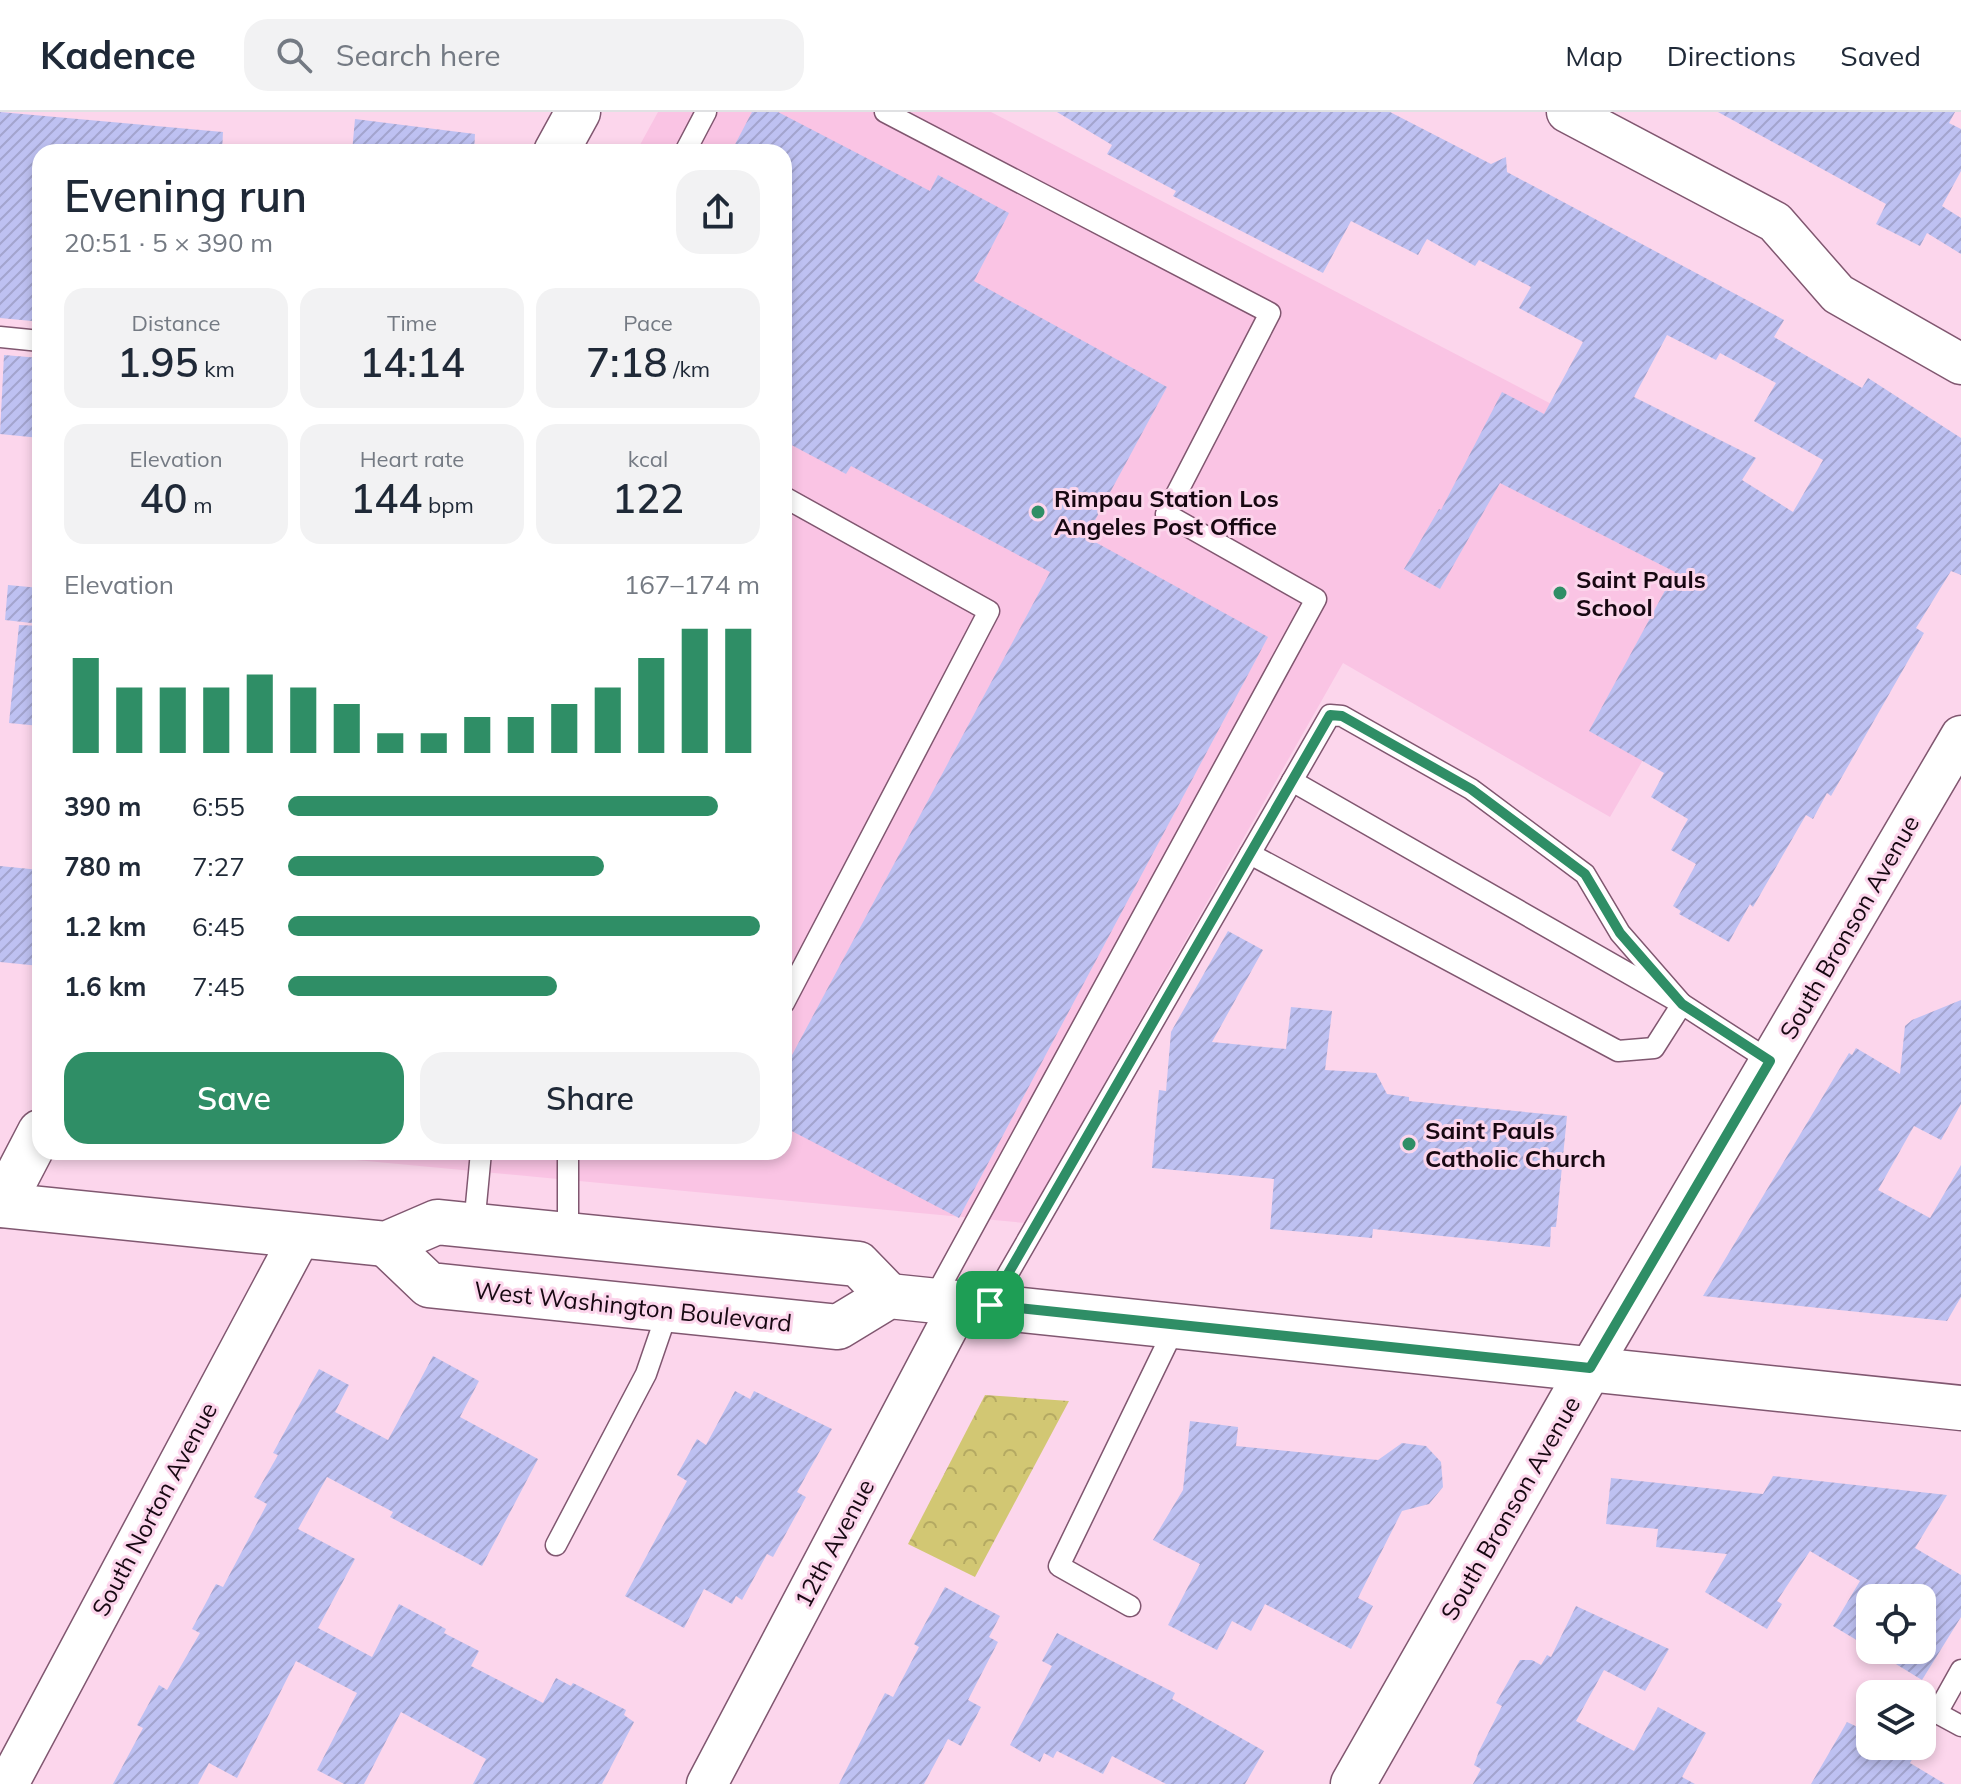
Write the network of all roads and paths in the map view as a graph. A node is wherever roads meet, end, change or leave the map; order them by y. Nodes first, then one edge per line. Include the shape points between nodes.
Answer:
1 (578, 112) edge
2 (706, 112) edge
3 (885, 112) edge
4 (1567, 112) edge
5 (560, 144) edge
6 (689, 144) edge
7 (0, 337) edge
8 (32, 340) edge
9 (1961, 364) edge
10 (792, 501) edge
11 (1961, 736) edge
12 (1292, 781) junction
13 (1250, 854) junction
14 (792, 988) edge
15 (1682, 1004) junction
16 (1770, 1061) junction
17 (32, 1147) edge
18 (480, 1160) edge
19 (568, 1160) edge
20 (1, 1205) edge
21 (474, 1226) junction
22 (301, 1235) junction
23 (568, 1235) junction
24 (386, 1244) junction
25 (889, 1296) junction
26 (962, 1302) junction
27 (668, 1310) junction
28 (1176, 1325) junction
29 (1590, 1368) junction
30 (1961, 1408) edge
31 (556, 1545) dead end
32 (1130, 1606) dead end
33 (1961, 1670) edge
34 (1961, 1726) edge
35 (8, 1784) edge
36 (707, 1784) edge
37 (1353, 1784) edge

1 - 5 main road
2 - 6 lane
3 - 26 lane via 1270,313 1166,514 1316,599
4 - 9 street via 1775,222 1838,294
7 - 8 lane
10 - 14 lane via 989,611
11 - 16 street, South Bronson Avenue
12 - 13 lane
12 - 15 lane
12 - 15 lane via 1330,715 1342,716 1471,789 1585,874 1620,933
13 - 15 lane via 1618,1051 1654,1048
13 - 26 lane
15 - 16 lane
16 - 29 street, South Bronson Avenue
17 - 20 main road
18 - 21 lane
19 - 23 lane
20 - 22 main road
21 - 23 main road
21 - 24 main road via 437,1222
22 - 24 main road
22 - 35 street, South Norton Avenue
23 - 25 main road via 858,1264
24 - 27 main road, West Washington Boulevard via 429,1285
25 - 26 main road
25 - 27 main road, West Washington Boulevard via 838,1327
26 - 28 main road
26 - 36 street, 12th Avenue
27 - 31 lane via 646,1374
28 - 29 main road
28 - 32 lane via 1059,1566
29 - 30 main road
29 - 37 main road, South Bronson Avenue
33 - 34 lane via 1937,1713

